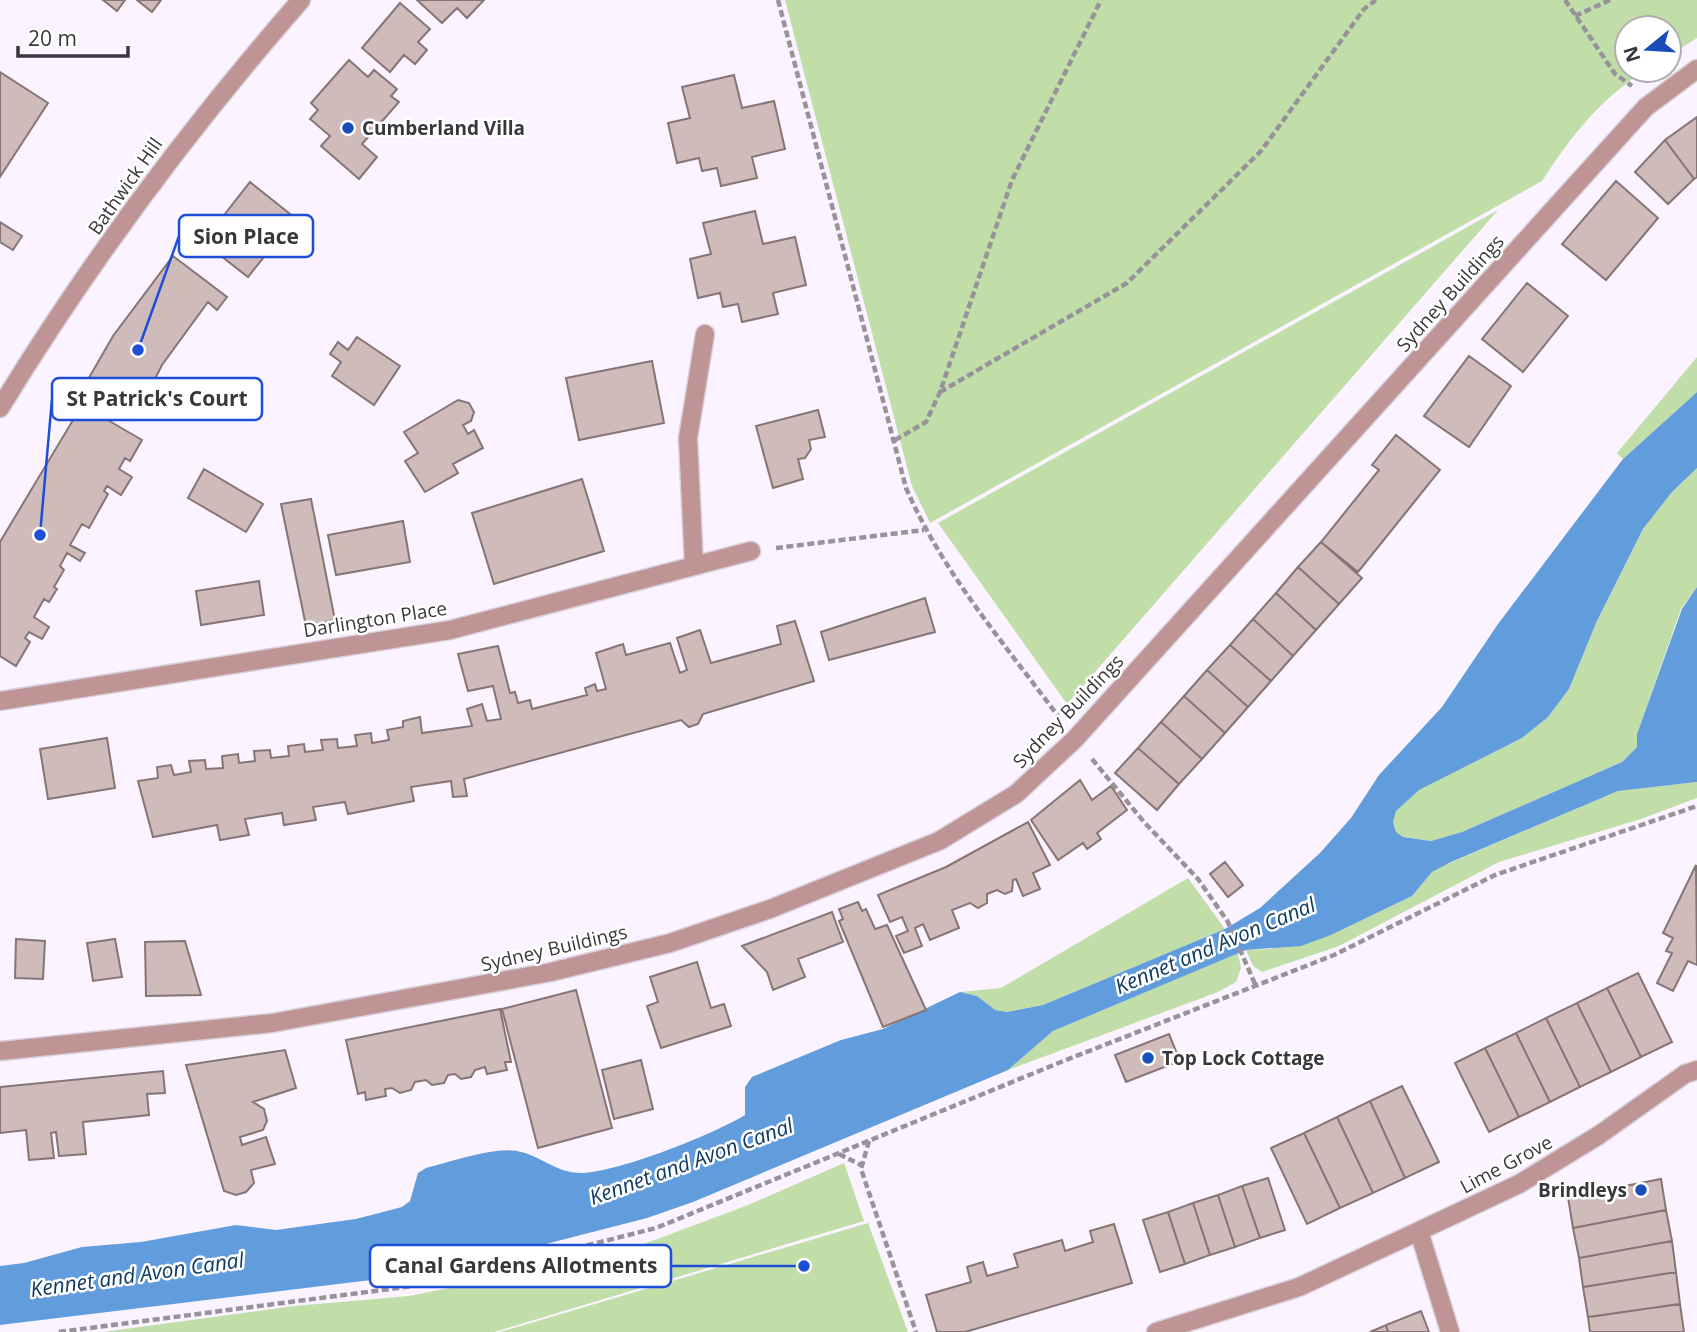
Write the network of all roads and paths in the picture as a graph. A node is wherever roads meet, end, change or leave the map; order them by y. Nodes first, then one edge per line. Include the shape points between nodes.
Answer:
1 (301, 0) edge
2 (778, 0) edge
3 (1101, 0) edge
4 (1376, 0) edge
5 (1565, 0) edge
6 (1610, 0) edge
7 (1575, 16) junction
8 (1697, 69) edge
9 (1646, 107) junction
10 (705, 334) dead end
11 (940, 392) junction
12 (0, 408) edge
13 (895, 440) junction
14 (924, 530) junction
15 (751, 551) joint
16 (694, 566) junction
17 (0, 701) edge
18 (1056, 713) dead end
19 (1075, 739) junction
20 (1697, 806) edge
21 (1255, 985) junction
22 (0, 1051) edge
23 (1697, 1070) edge
24 (869, 1141) junction
25 (838, 1154) junction
26 (861, 1165) junction
27 (1419, 1231) junction
28 (59, 1332) edge
29 (916, 1332) edge
30 (1156, 1332) edge
31 (1450, 1332) edge

1 - 12 street, Bathwick Hill via 177,149 34,351
2 - 13 path
3 - 11 path via 1012,180
4 - 11 path via 1364,9 1261,150 1127,283
5 - 7 path
6 - 7 path
7 - 9 path via 1615,74 1629,81
8 - 9 street, Sydney Buildings
9 - 19 street, Sydney Buildings
10 - 16 street via 688,439
11 - 13 path via 926,422
13 - 14 path via 906,488
14 - 15 path
14 - 18 path via 949,572
15 - 16 street, Darlington Place
16 - 17 street, Darlington Place via 450,630
19 - 21 path via 1198,879 1228,922
19 - 22 street, Sydney Buildings via 1016,794 939,841 770,909 670,943 551,972 272,1023
20 - 21 path via 1495,875 1365,941
21 - 24 path
23 - 27 street, Lime Grove via 1519,1184
24 - 25 path
24 - 26 path
25 - 26 path
25 - 28 path via 656,1228 466,1276
26 - 29 path
27 - 30 street, Lime Grove via 1299,1287
27 - 31 street

